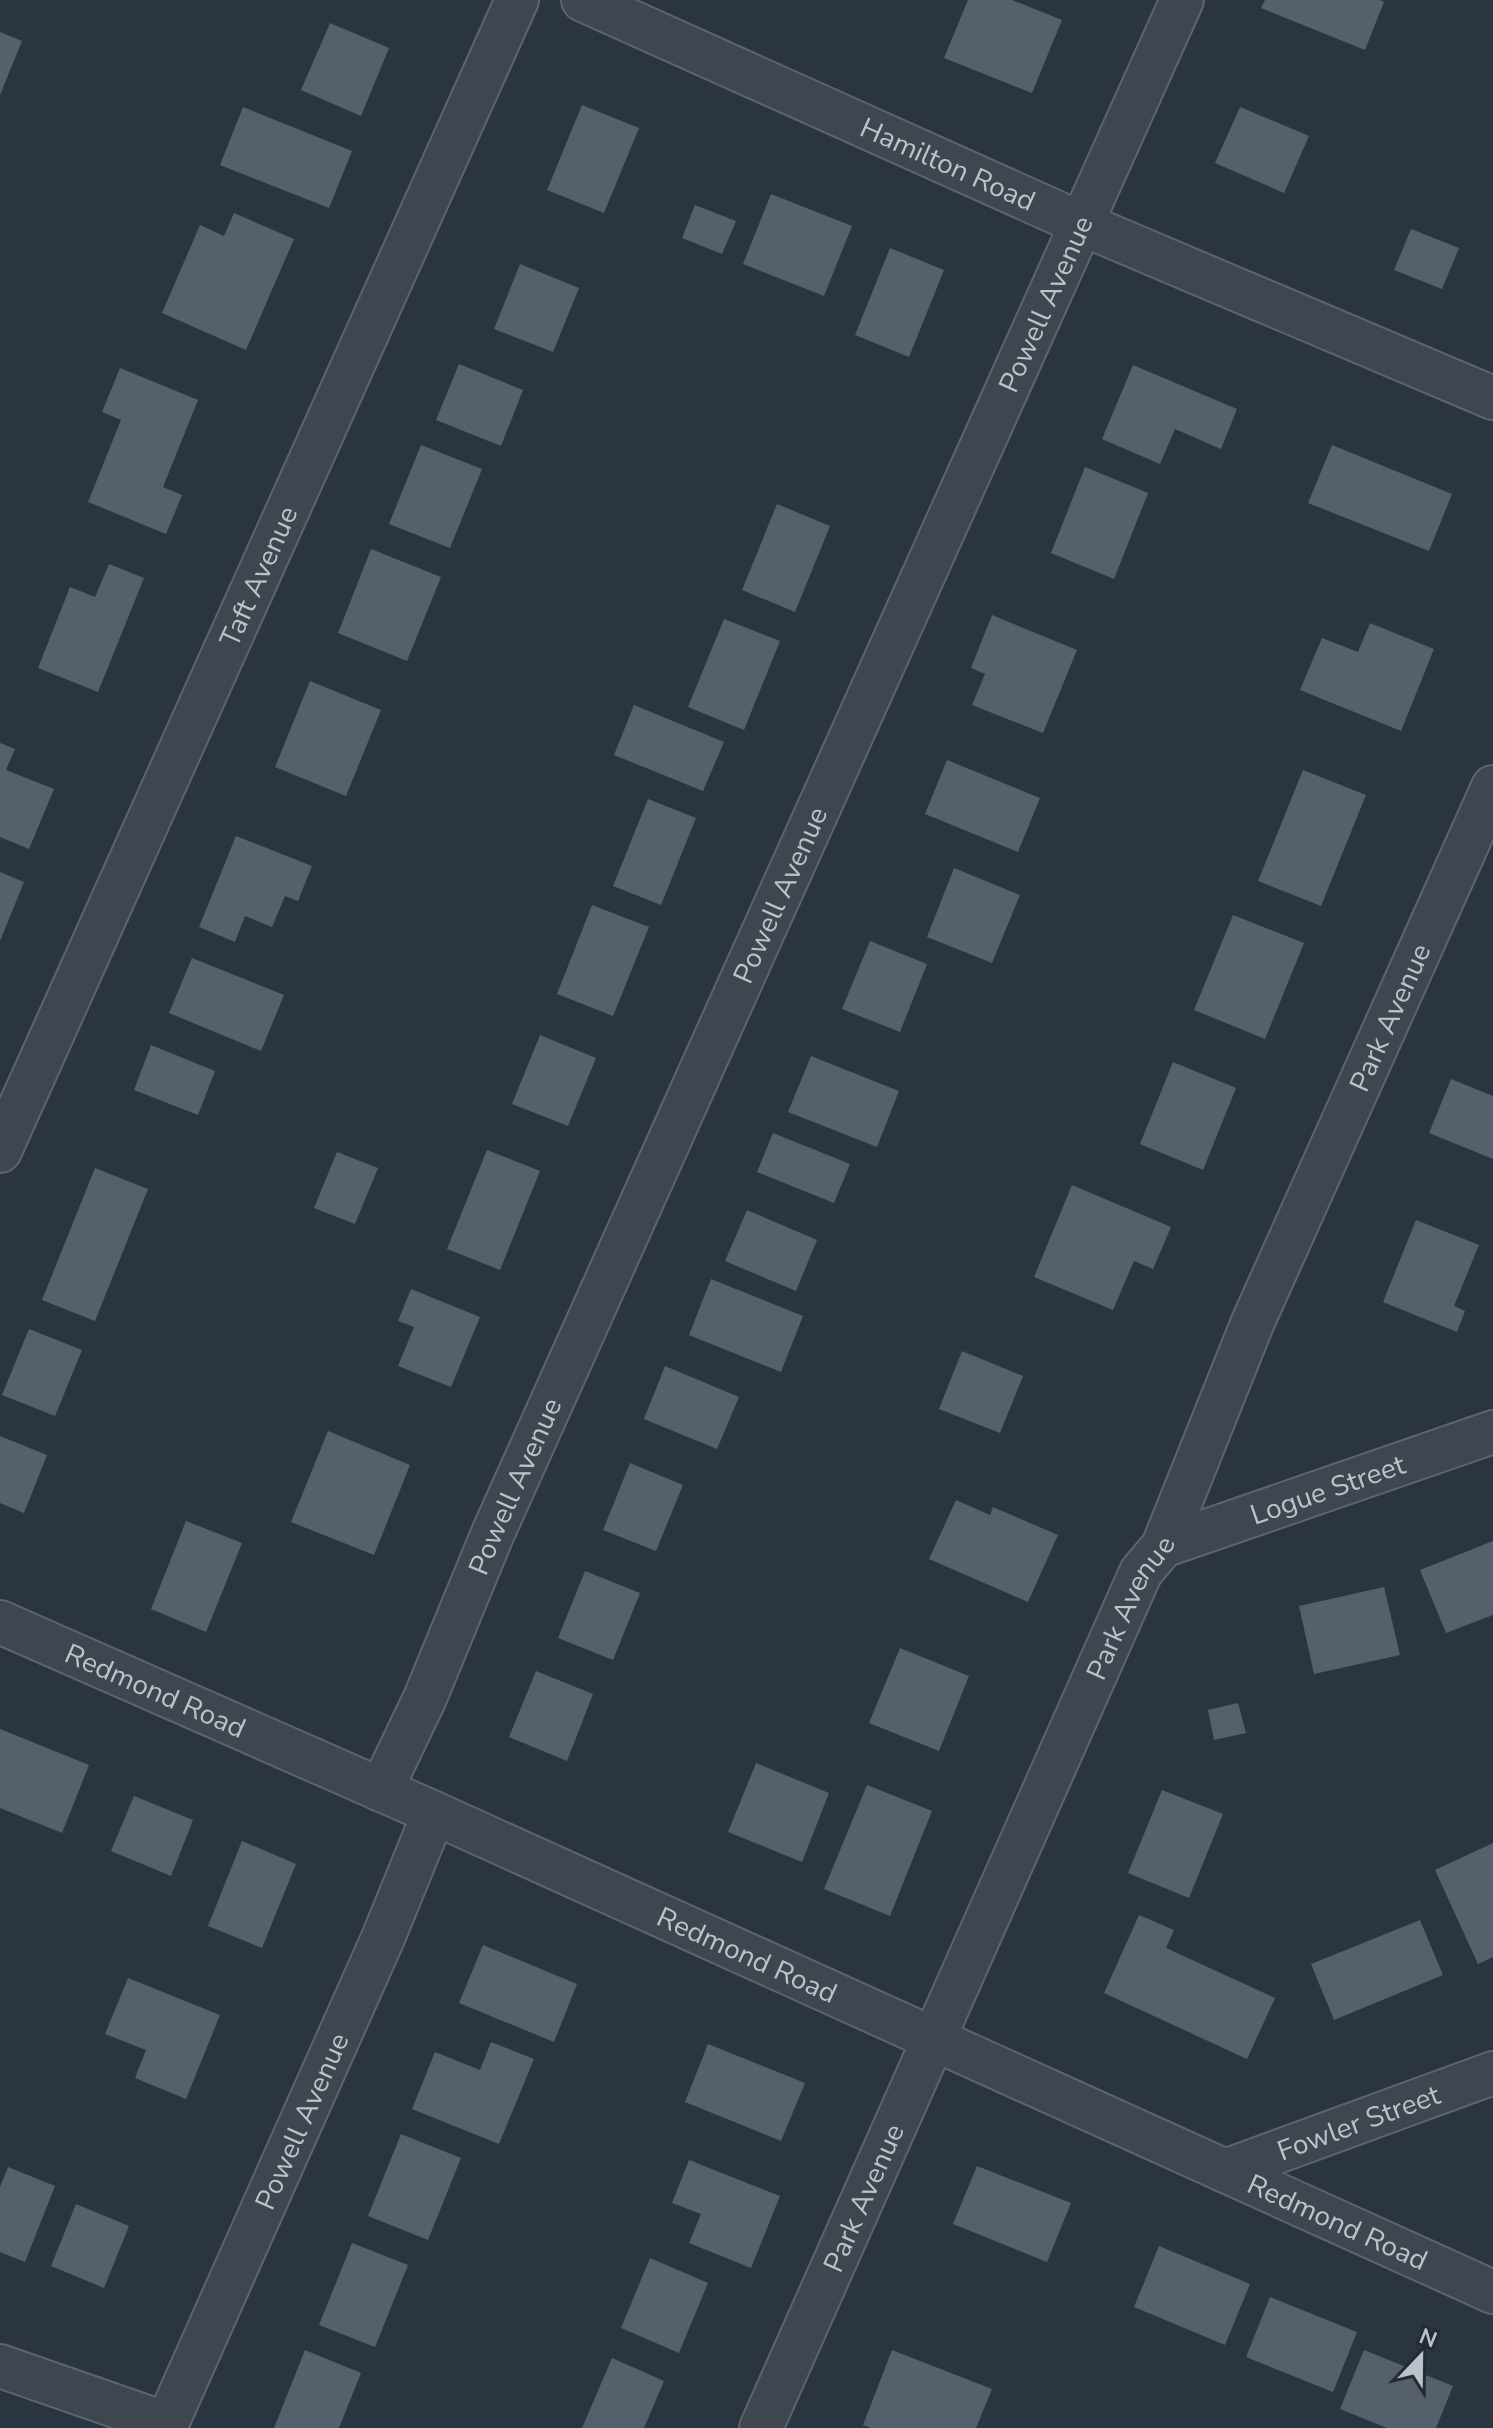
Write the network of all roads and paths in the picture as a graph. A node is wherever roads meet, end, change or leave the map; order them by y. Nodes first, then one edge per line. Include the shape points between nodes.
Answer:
1 (517, 0) edge
2 (583, 0) edge
3 (1182, 0) edge
4 (1082, 224) junction
5 (1493, 398) edge
6 (1493, 787) edge
7 (0, 1151) edge
8 (1493, 1432) edge
9 (1163, 1546) junction
10 (0, 1622) edge
11 (381, 1790) junction
12 (434, 1813) junction
13 (934, 2041) junction
14 (1493, 2073) edge
15 (1225, 2171) junction
16 (1493, 2292) edge
17 (0, 2366) edge
18 (166, 2426) edge
19 (761, 2428) edge

1 - 7 street, Taft Avenue
2 - 4 street, Hamilton Road
3 - 4 street, Powell Avenue
4 - 5 street, Hamilton Road
4 - 11 street, Powell Avenue
6 - 9 street, Park Avenue via 1252,1324
8 - 9 street, Logue Street
9 - 13 street, Park Avenue via 1141,1572
10 - 11 street, Redmond Road
11 - 12 street, Redmond Road
12 - 13 street, Redmond Road
12 - 18 street, Powell Avenue
13 - 15 street, Redmond Road
13 - 19 street, Park Avenue
14 - 15 street, Fowler Street
15 - 16 street, Redmond Road
17 - 18 street

